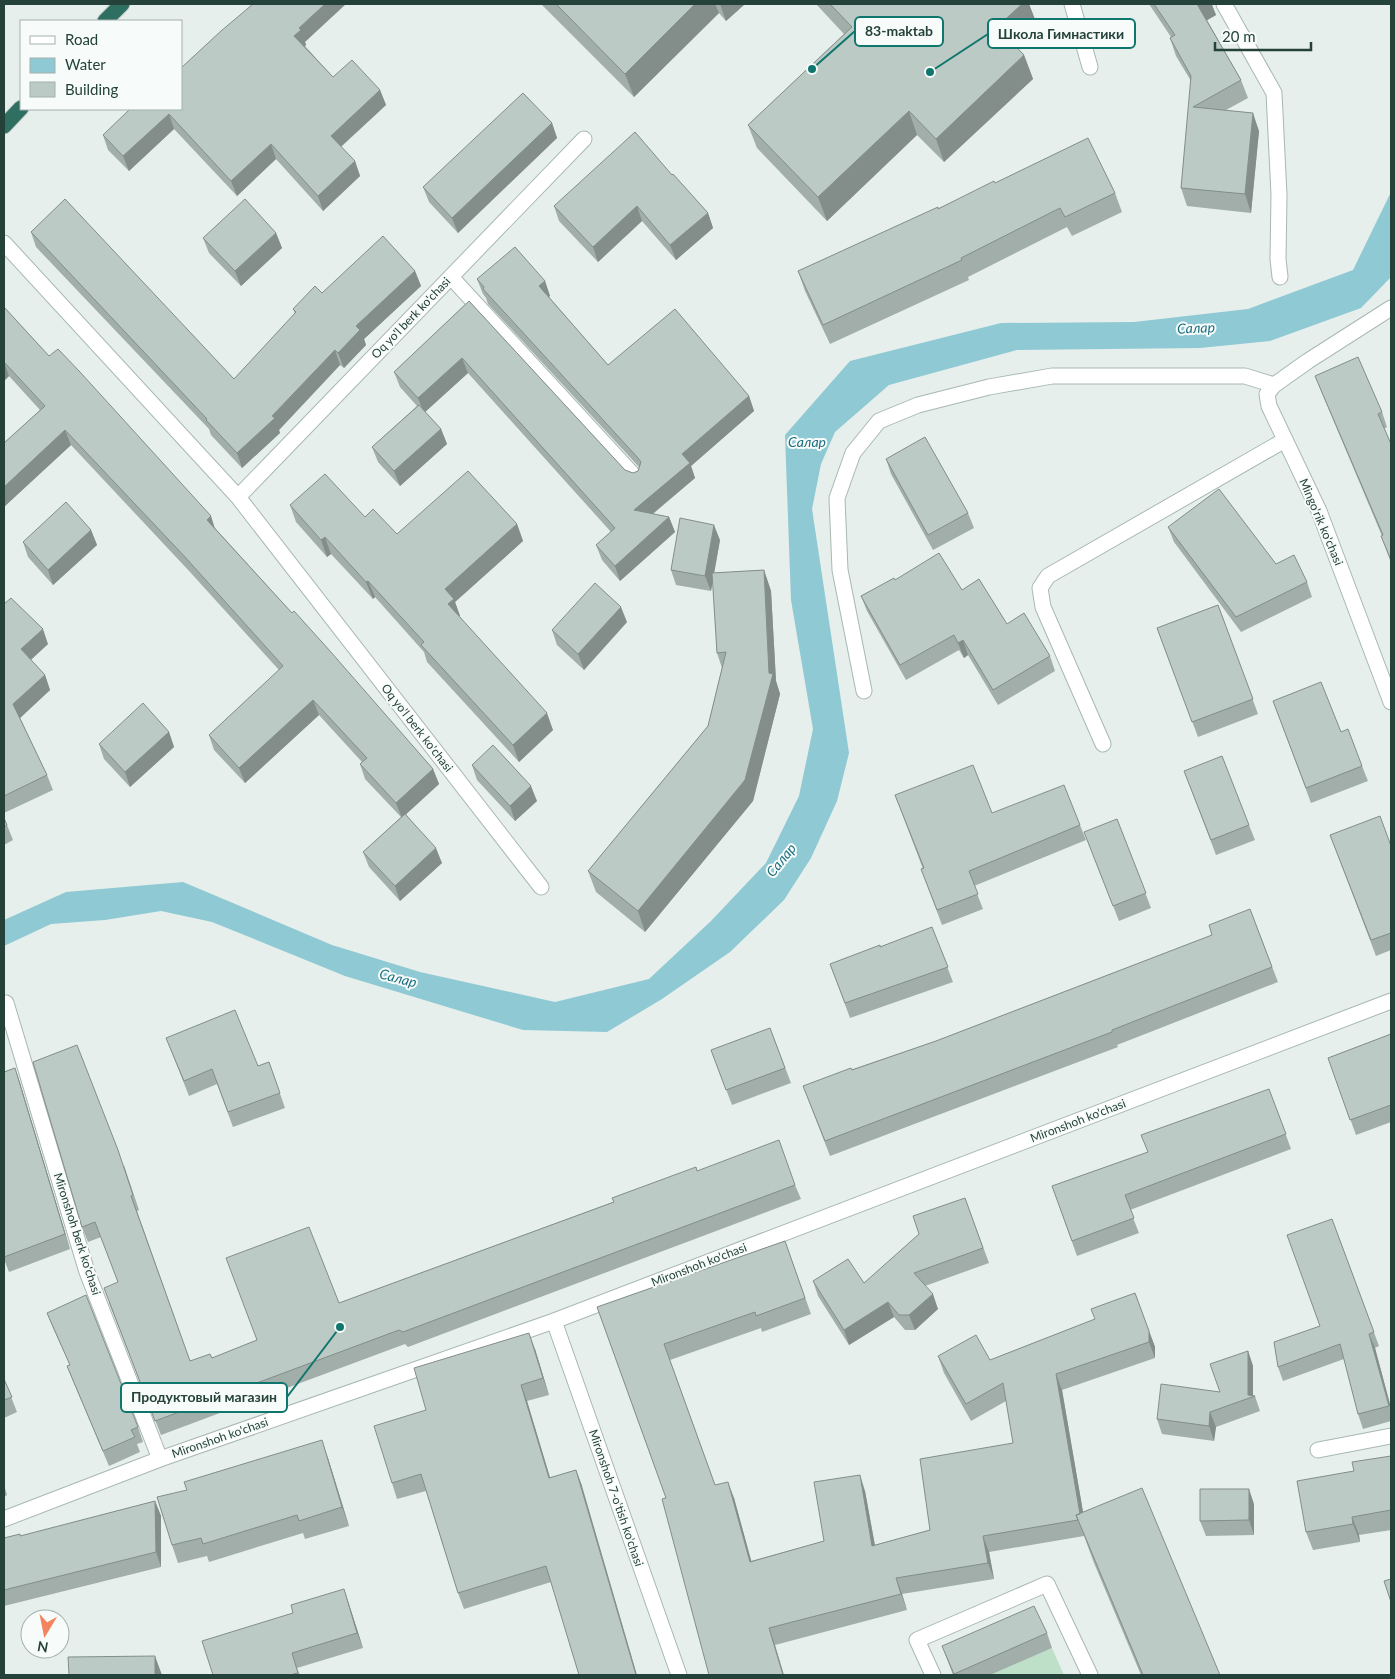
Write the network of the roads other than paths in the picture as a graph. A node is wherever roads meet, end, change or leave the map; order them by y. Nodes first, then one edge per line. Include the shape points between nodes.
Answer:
1 (122, 4) edge
2 (1072, 4) edge
3 (1224, 4) edge
4 (106, 20) edge
5 (1090, 67) dead end
6 (20, 109) edge
7 (4, 126) edge
8 (584, 140) dead end
9 (4, 243) edge
10 (451, 277) junction
11 (1280, 277) dead end
12 (1391, 308) edge
13 (1274, 385) junction
14 (1285, 440) junction
15 (637, 479) edge
16 (238, 497) junction
17 (864, 691) dead end
18 (1391, 702) edge
19 (1104, 744) dead end
20 (541, 887) dead end
21 (1391, 1001) edge
22 (6, 1003) dead end
23 (554, 1321) junction
24 (1391, 1436) edge
25 (1318, 1450) dead end
26 (160, 1459) junction
27 (4, 1519) edge
28 (679, 1675) edge
29 (932, 1675) edge
30 (1090, 1675) edge

1 - 4 highway
2 - 5 street
3 - 11 street via 1274,93 1280,196
6 - 7 highway
8 - 10 street, Oq yo'l berk ko'chasi
9 - 16 street, Oq yo'l berk ko'chasi
10 - 15 street
10 - 16 street, Oq yo'l berk ko'chasi
12 - 13 street
13 - 14 street, Mingo'rik ko'chasi via 1267,394 1269,406
13 - 17 street via 1245,376 1052,376 918,405 880,421 853,453 837,498 840,570
14 - 18 street, Mingo'rik ko'chasi via 1319,511
14 - 19 street via 1048,576 1040,588 1043,607
16 - 20 street, Oq yo'l berk ko'chasi
21 - 23 street, Mironshoh ko'chasi
22 - 26 street, Mironshoh berk ko'chasi via 87,1272
23 - 26 street, Mironshoh ko'chasi
23 - 28 street, Mironshoh 7-o'tish ko'chasi
24 - 25 street
26 - 27 street, Mironshoh ko'chasi
29 - 30 street via 917,1640 1047,1584

